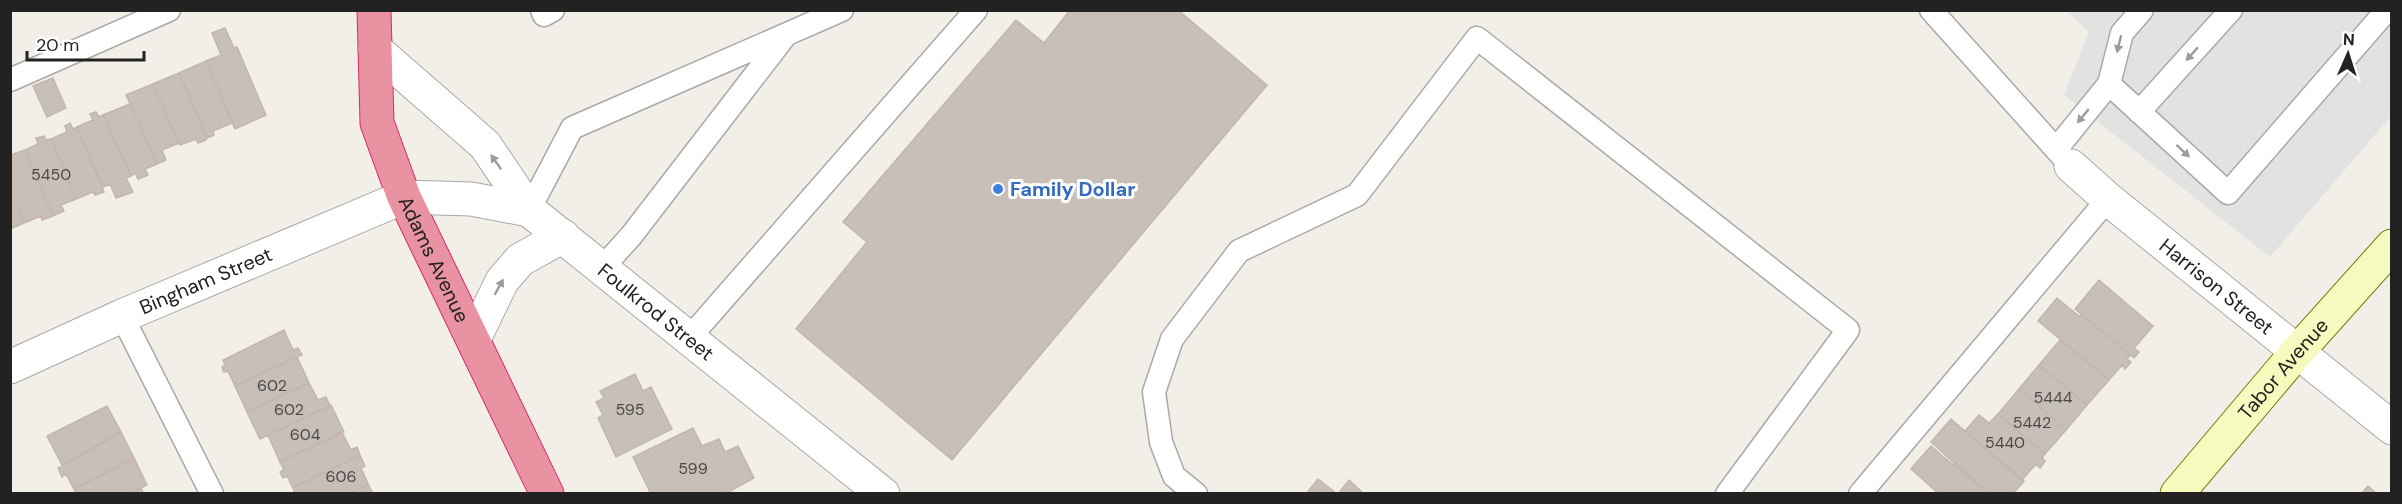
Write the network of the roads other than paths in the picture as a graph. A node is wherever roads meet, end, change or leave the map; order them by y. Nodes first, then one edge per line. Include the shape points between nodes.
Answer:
1 (169, 10) edge
2 (374, 10) edge
3 (542, 10) edge
4 (553, 10) edge
5 (842, 10) edge
6 (976, 10) edge
7 (1931, 10) edge
8 (2142, 10) edge
9 (2231, 10) edge
10 (2387, 10) edge
11 (787, 34) junction
12 (375, 48) junction
13 (10, 80) edge
14 (2109, 84) junction
15 (2139, 112) junction
16 (2064, 157) junction
17 (404, 197) junction
18 (2108, 199) junction
19 (529, 210) junction
20 (563, 236) junction
21 (2388, 256) edge
22 (602, 268) junction
23 (122, 315) junction
24 (690, 338) junction
25 (474, 339) junction
26 (2297, 352) junction
27 (10, 367) edge
28 (2391, 428) edge
29 (866, 488) edge
30 (212, 494) edge
31 (547, 494) edge
32 (1196, 494) edge
33 (1727, 494) edge
34 (1860, 494) edge
35 (2177, 494) edge

1 - 13 lane
2 - 12 highway, Adams Avenue
3 - 4 lane via 544,15
5 - 11 lane
6 - 24 lane
7 - 16 lane
8 -> 14 lane via 2122,33
9 -> 15 lane
15 -> 10 lane via 2228,193
11 - 19 lane via 572,128
11 - 22 lane
12 - 17 highway, Adams Avenue via 377,123
19 -> 12 street via 485,145
14 - 15 lane
14 -> 16 lane
16 - 18 street, Harrison Street
17 - 19 street, Foulkrod Street via 471,199
17 - 23 street, Bingham Street
17 - 25 highway, Adams Avenue
18 - 26 street, Harrison Street
18 - 34 lane
19 - 20 street, Foulkrod Street
20 - 22 street, Foulkrod Street
25 -> 20 street via 501,281 520,260
21 - 26 street, Tabor Avenue
22 - 24 street, Foulkrod Street
23 - 27 street, Bingham Street
23 - 30 lane
24 - 29 street, Foulkrod Street
25 - 31 highway, Adams Avenue
26 - 28 street, Harrison Street
26 - 35 street, Tabor Avenue
32 - 33 lane via 1174,476 1161,442 1154,392 1172,339 1239,251 1357,195 1477,38 1848,330

